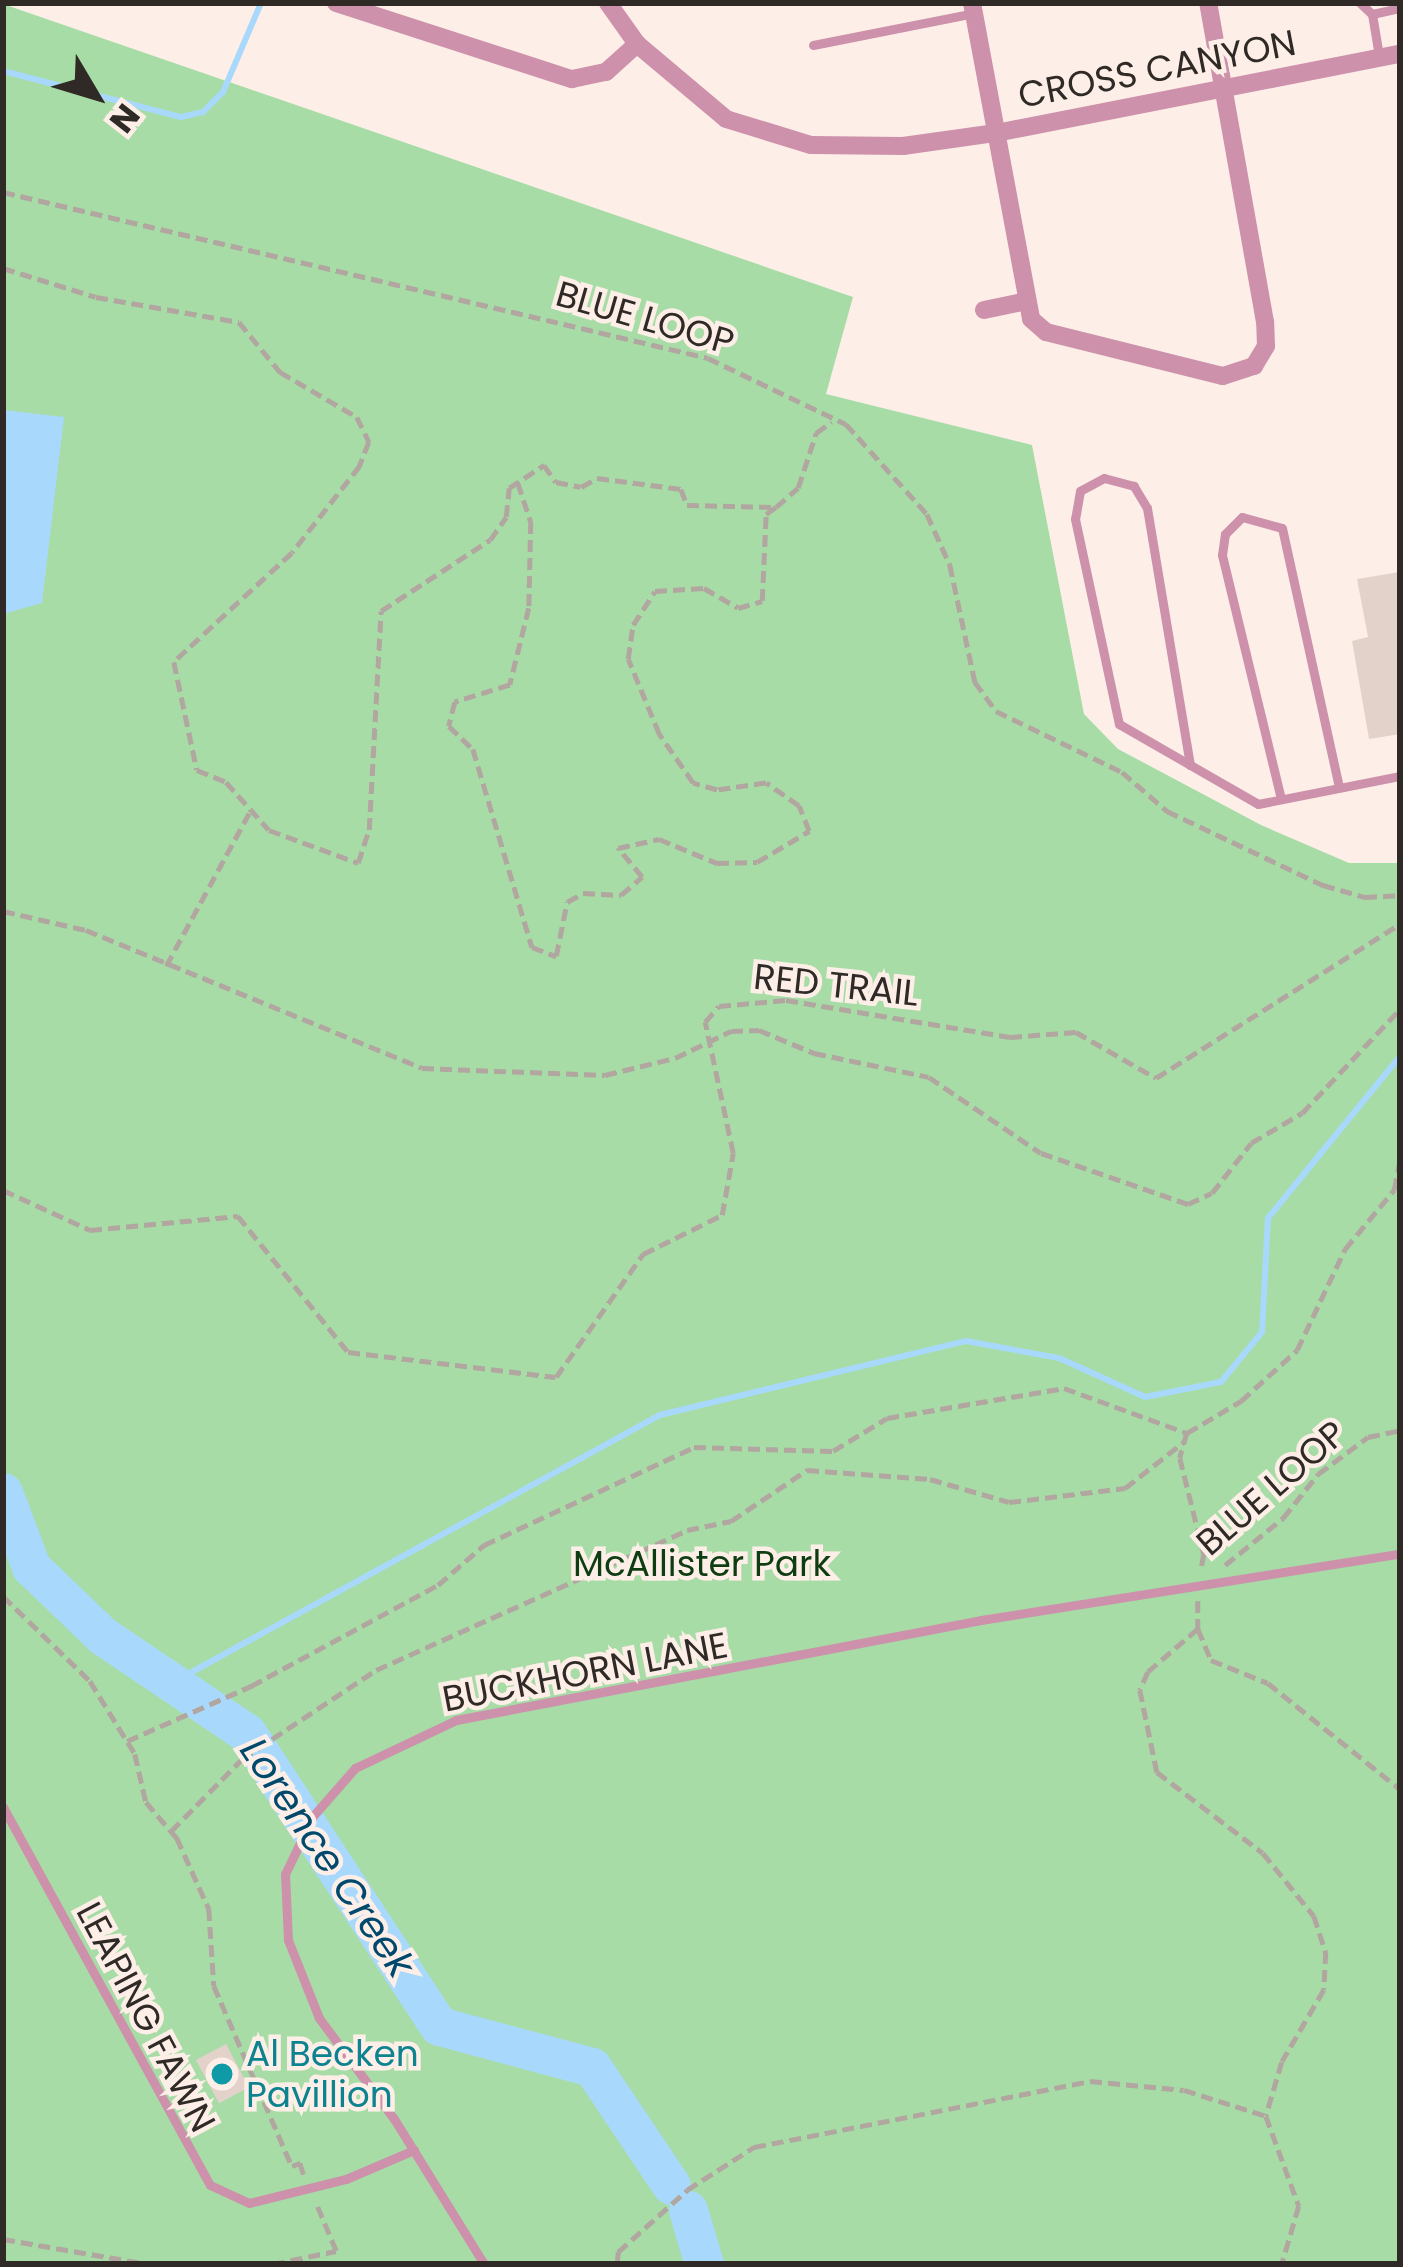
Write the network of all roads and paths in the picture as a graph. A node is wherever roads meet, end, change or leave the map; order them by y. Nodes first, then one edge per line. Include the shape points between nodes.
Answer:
1 (336, 3) edge
2 (608, 3) edge
3 (1208, 3) edge
4 (1360, 3) edge
5 (973, 8) edge
6 (1400, 8) edge
7 (390, 11) edge
8 (1372, 14) junction
9 (637, 44) junction
10 (813, 45) dead end
11 (1400, 54) edge
12 (1379, 61) junction
13 (1223, 88) junction
14 (996, 133) junction
15 (3, 192) edge
16 (3, 268) edge
17 (1027, 301) junction
18 (984, 310) dead end
19 (831, 422) junction
20 (518, 482) junction
21 (776, 507) junction
22 (1190, 765) junction
23 (1400, 776) edge
24 (1339, 787) junction
25 (1281, 799) junction
26 (250, 811) junction
27 (1400, 895) edge
28 (3, 911) edge
29 (1400, 924) edge
30 (166, 966) junction
31 (1400, 1009) edge
32 (706, 1042) junction
33 (1400, 1160) edge
34 (3, 1190) edge
35 (1400, 1430) edge
36 (1186, 1433) junction
37 (1185, 1441) junction
38 (1400, 1554) edge
39 (1198, 1588) junction
40 (3, 1596) edge
41 (1198, 1629) junction
42 (127, 1741) junction
43 (1400, 1789) edge
44 (3, 1807) edge
45 (171, 1831) junction
46 (1266, 2116) junction
47 (414, 2150) junction
48 (304, 2175) dead end
49 (313, 2195) dead end
50 (3, 2239) edge
51 (336, 2251) junction
52 (148, 2264) edge
53 (273, 2264) edge
54 (339, 2264) edge
55 (484, 2264) edge
56 (617, 2264) edge
57 (1282, 2264) edge

1 - 7 street
2 - 9 street, CROSS CANYON
3 - 13 street
4 - 8 lane
5 - 10 lane
5 - 14 street, CROSS CANYON
6 - 8 lane
7 - 9 street via 572,79 606,72
8 - 12 lane
9 - 14 street, CROSS CANYON via 726,119 789,142 903,146
11 - 12 street, CROSS CANYON
12 - 13 street, CROSS CANYON
13 - 14 street, CROSS CANYON
13 - 17 street via 1265,322 1266,346 1254,366 1223,376 1046,332
14 - 17 street
15 - 19 path, BLUE LOOP via 708,358
16 - 26 path via 96,297 239,322 280,371 357,417 369,442 360,466 292,553 176,655 176,696 197,770 226,782
17 - 18 street
19 - 21 path via 816,433 798,488
19 - 27 path, BLUE LOOP via 846,424 888,461 927,514 950,565 975,682 996,711 1122,772 1167,811 1323,885 1365,897
20 - 21 path via 544,465 556,482 581,487 597,478 682,489 687,505
20 - 21 path via 531,522 530,608 510,685 455,702 449,726 473,748 532,947 556,956 567,902 583,893 621,895 642,877 618,848 659,839 716,863 757,862 809,831 799,806 766,783 717,790 693,783 659,734 628,658 633,625 655,591 704,588 738,608 761,601 766,514
20 - 26 path via 490,540 381,610 369,830 358,863 287,840
22 - 22 lane via 1119,724 1075,519 1080,491 1105,478 1134,486 1147,508
22 - 25 lane via 1258,804
23 - 24 lane
24 - 25 lane
24 - 25 lane via 1282,528 1242,517 1225,534 1222,555
26 - 30 path via 220,853
28 - 30 path via 86,930
29 - 32 path, RED TRAIL via 1156,1078 1076,1032 1010,1037 786,1000 719,1006 705,1022
30 - 32 path via 422,1069 605,1075
31 - 32 path via 1302,1113 1251,1143 1212,1193 1188,1204 1041,1153 929,1077 814,1053 759,1030
32 - 34 path via 733,1154 722,1215 643,1254 556,1377 348,1352 238,1216 90,1230
33 - 36 path via 1394,1190 1345,1249 1297,1350 1241,1401
35 - 39 path, BLUE LOOP via 1367,1437 1318,1474 1283,1518
36 - 37 path
36 - 42 path via 1064,1388 887,1418 832,1451 694,1447 484,1545 438,1585 251,1686
37 - 39 path via 1185,1500 1204,1554
37 - 45 path via 1125,1489 1009,1502 930,1479 807,1470 731,1521 687,1529 376,1670 242,1759
38 - 39 lane, BUCKHORN LANE
39 - 41 path, BLUE LOOP
39 - 47 lane, BUCKHORN LANE via 456,1720 355,1768 313,1816 285,1874 289,1940 319,2018
40 - 42 path via 90,1682
41 - 43 path via 1224,1670 1268,1683
41 - 46 path via 1148,1672 1140,1690 1157,1772 1263,1853 1314,1916 1326,1952 1324,1990 1282,2062
42 - 45 path via 146,1802
44 - 47 lane, LEAPING FAWN via 210,2185 249,2203 346,2179
45 - 48 path via 209,1909 214,1986 292,2166 300,2163
46 - 56 path via 1184,2090 1090,2080 754,2147 687,2189 618,2252
46 - 57 path via 1300,2206
47 - 55 lane, BUCKHORN LANE
49 - 51 path
50 - 52 path via 59,2242
51 - 53 path
51 - 54 path

